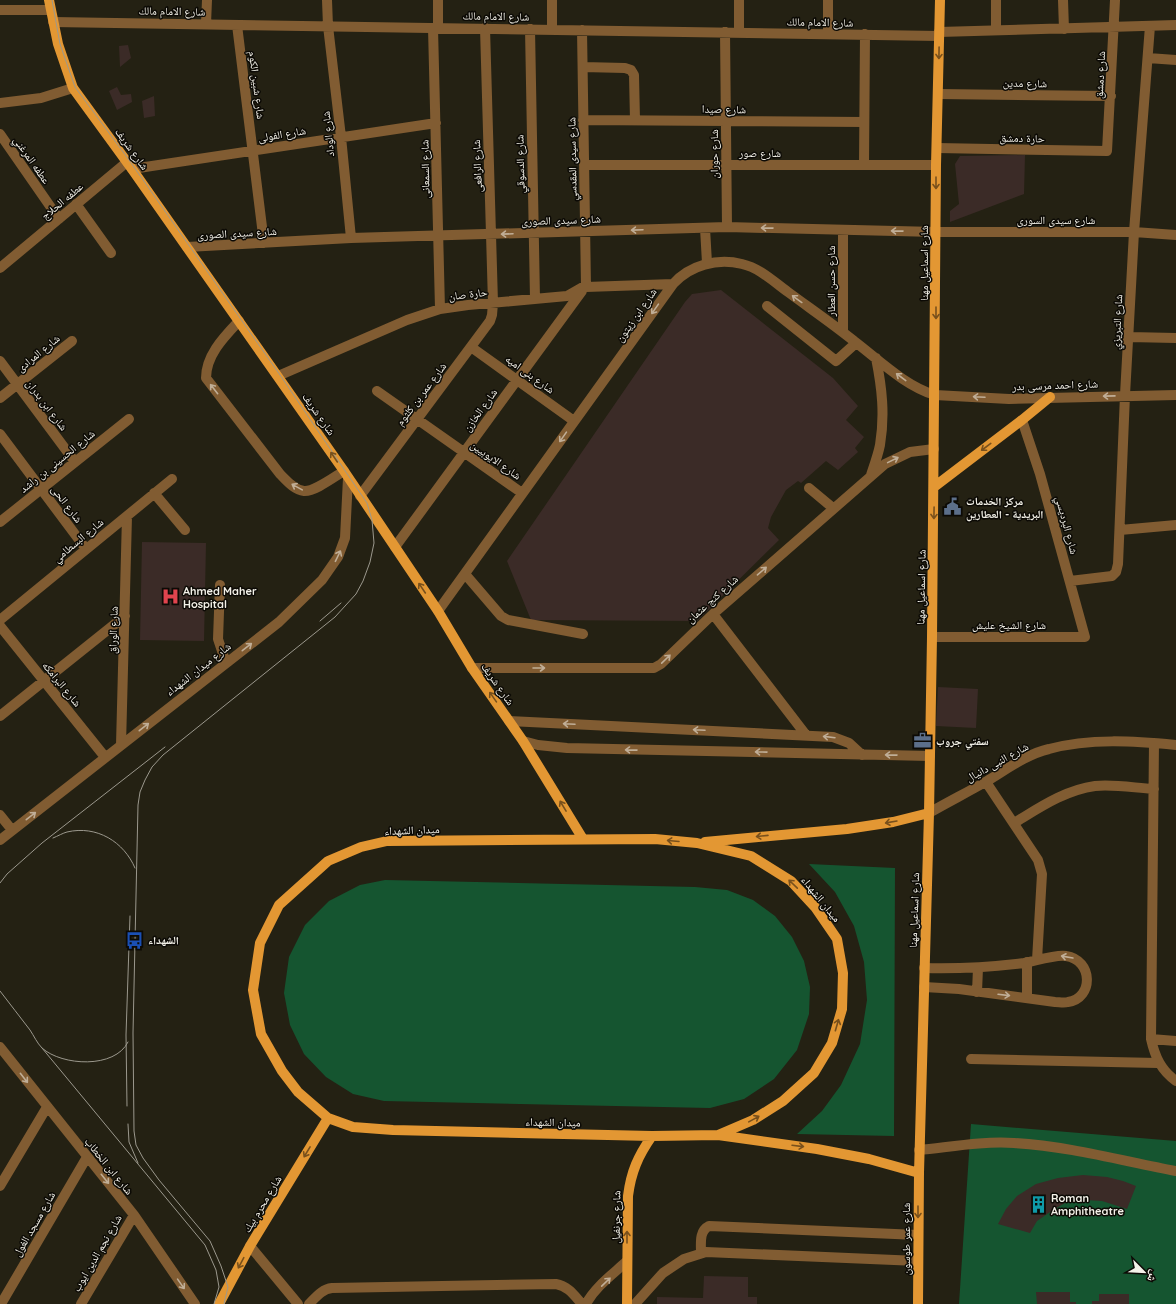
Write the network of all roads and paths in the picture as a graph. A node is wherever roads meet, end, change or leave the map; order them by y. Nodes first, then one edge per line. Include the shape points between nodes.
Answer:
1 (207, 0) edge
2 (327, 0) edge
3 (438, 0) edge
4 (552, 0) edge
5 (739, 0) edge
6 (828, 0) edge
7 (940, 0) edge
8 (996, 0) edge
9 (1063, 0) edge
10 (1116, 0) edge
11 (50, 5) edge
12 (0, 10) edge
13 (53, 22) junction
14 (206, 24) junction
15 (237, 25) junction
16 (1176, 25) edge
17 (328, 26) junction
18 (1150, 26) junction
19 (1115, 27) junction
20 (436, 28) junction
21 (485, 28) junction
22 (530, 29) junction
23 (552, 29) junction
24 (1064, 29) junction
25 (582, 30) junction
26 (996, 30) junction
27 (725, 32) junction
28 (739, 33) junction
29 (828, 34) junction
30 (865, 34) junction
31 (939, 34) junction
32 (1148, 58) junction
33 (1176, 60) edge
34 (583, 67) junction
35 (73, 88) junction
36 (938, 94) junction
37 (1111, 96) junction
38 (0, 103) edge
39 (583, 120) junction
40 (635, 120) junction
41 (726, 121) junction
42 (864, 122) junction
43 (436, 123) junction
44 (0, 134) edge
45 (341, 137) junction
46 (937, 148) junction
47 (253, 151) junction
48 (1108, 151) joint
49 (584, 165) junction
50 (726, 165) junction
51 (864, 165) junction
52 (936, 165) junction
53 (130, 166) junction
54 (76, 204) junction
55 (59, 219) junction
56 (726, 227) junction
57 (705, 228) junction
58 (843, 230) junction
59 (585, 231) junction
60 (936, 232) junction
61 (1134, 232) junction
62 (533, 233) junction
63 (491, 234) junction
64 (438, 236) junction
65 (1176, 236) edge
66 (351, 238) junction
67 (264, 243) junction
68 (187, 247) junction
69 (111, 253) dead end
70 (707, 263) junction
71 (0, 268) edge
72 (672, 284) junction
73 (585, 288) junction
74 (535, 299) junction
75 (493, 302) junction
76 (767, 306) dead end
77 (440, 310) junction
78 (239, 321) junction
79 (843, 332) junction
80 (1128, 337) junction
81 (1176, 338) edge
82 (72, 341) dead end
83 (856, 343) junction
84 (471, 347) junction
85 (876, 358) junction
86 (0, 362) edge
87 (278, 376) junction
88 (517, 380) junction
89 (17, 384) junction
90 (377, 391) dead end
91 (935, 395) junction
92 (1176, 395) edge
93 (1125, 396) junction
94 (1050, 397) junction
95 (0, 398) edge
96 (129, 419) dead end
97 (417, 420) junction
98 (1022, 420) junction
99 (574, 421) junction
100 (0, 434) edge
101 (934, 449) junction
102 (464, 452) junction
103 (75, 462) junction
104 (346, 475) junction
105 (871, 475) junction
106 (172, 479) dead end
107 (934, 487) junction
108 (809, 488) dead end
109 (41, 489) junction
110 (522, 493) junction
111 (154, 494) junction
112 (360, 496) junction
113 (833, 508) junction
114 (127, 516) junction
115 (0, 522) edge
116 (1176, 525) edge
117 (185, 530) dead end
118 (1120, 530) junction
119 (395, 547) junction
120 (86, 549) junction
121 (465, 574) junction
122 (1070, 581) junction
123 (220, 585) dead end
124 (438, 611) junction
125 (713, 614) junction
126 (125, 616) junction
127 (0, 620) edge
128 (0, 626) edge
129 (583, 634) dead end
130 (932, 637) junction
131 (1085, 637) joint
132 (226, 663) junction
133 (472, 668) junction
134 (43, 680) junction
135 (0, 716) edge
136 (509, 721) junction
137 (806, 735) junction
138 (523, 741) junction
139 (1154, 743) junction
140 (121, 745) junction
141 (1176, 745) edge
142 (862, 755) junction
143 (930, 756) junction
144 (105, 758) junction
145 (986, 782) junction
146 (1154, 789) junction
147 (929, 813) junction
148 (0, 815) edge
149 (1014, 823) junction
150 (12, 830) junction
151 (583, 839) junction
152 (0, 840) edge
153 (697, 843) junction
154 (1032, 961) junction
155 (924, 968) junction
156 (978, 968) junction
157 (924, 987) junction
158 (977, 992) junction
159 (1027, 998) junction
160 (1151, 1040) junction
161 (1176, 1041) edge
162 (0, 1048) edge
163 (971, 1059) dead end
164 (1158, 1063) junction
165 (1176, 1081) edge
166 (47, 1107) junction
167 (328, 1118) junction
168 (718, 1135) junction
169 (652, 1136) junction
170 (919, 1150) junction
171 (87, 1157) junction
172 (1176, 1171) edge
173 (919, 1173) junction
174 (0, 1186) edge
175 (134, 1215) junction
176 (918, 1235) junction
177 (250, 1246) junction
178 (701, 1253) junction
179 (627, 1261) junction
180 (918, 1261) junction
181 (1, 1304) edge
182 (82, 1304) edge
183 (195, 1304) edge
184 (219, 1304) edge
185 (298, 1304) edge
186 (309, 1304) edge
187 (582, 1304) edge
188 (586, 1304) edge
189 (627, 1304) edge
190 (634, 1304) edge
191 (918, 1304) edge

1 - 14 street
2 - 17 street, شارع الوداد
3 - 20 street, شارع السمعانى
4 - 23 street
5 - 28 street
6 - 29 street
7 - 31 main road, شارع اسماعيل مهنا
8 - 26 street
9 - 24 street
10 - 19 street, شارع دمشق
11 - 12 street
11 - 13 main road, شارع شريف
13 - 14 street, شارع الامام مالك
13 - 35 main road, شارع شريف
14 - 15 street, شارع الامام مالك
15 - 17 street, شارع الامام مالك
15 - 47 street, شارع شبين الكوم
16 - 18 street, شارع الامام مالك
17 - 20 street, شارع الامام مالك
17 - 45 street, شارع الوداد
18 - 19 street, شارع الامام مالك
18 - 32 street, شارع التبريزي
19 - 24 street, شارع الامام مالك
19 - 37 street, شارع دمشق
20 - 21 street, شارع الامام مالك
20 - 43 street, شارع السمعانى
21 - 22 street, شارع الامام مالك
21 - 63 street, شارع الرافعى
22 - 23 street, شارع الامام مالك
22 - 62 street, شارع الدسوقي
23 - 25 street, شارع الامام مالك
24 - 26 street, شارع الامام مالك
25 - 27 street, شارع الامام مالك
25 - 34 street, شارع سيدى المقدسي
26 - 31 street, شارع الامام مالك
27 - 28 street, شارع الامام مالك
27 - 41 street, شارع حوران
28 - 29 street, شارع الامام مالك
29 - 30 street, شارع الامام مالك
30 - 31 street, شارع الامام مالك
30 - 42 street
31 -> 36 main road, شارع اسماعيل مهنا
32 - 33 street
32 - 61 street, شارع التبريزي
34 - 39 street, شارع سيدى المقدسي
34 - 40 street via 630,70 634,75
35 - 38 street via 41,98
35 - 53 main road, شارع شريف
36 - 37 street, شارع مدين
36 - 46 main road, شارع اسماعيل مهنا
37 - 48 street, شارع دمشق
39 - 40 street, شارع صيدا
39 - 49 street, شارع سيدى المقدسي
40 - 41 street, شارع صيدا
41 - 42 street, شارع صيدا
41 - 50 street, شارع حوران
42 - 51 street
43 - 45 street, شارع الفولى
43 - 64 street, شارع السمعانى
44 - 55 street, عطفه المرغني
45 - 47 street, شارع الفولى
45 - 66 street, شارع الوداد
46 - 48 street, حارة دمشق
46 - 52 main road, شارع اسماعيل مهنا
47 - 53 street, شارع الفولى
47 - 67 street, شارع شبين الكوم
49 - 50 street, شارع صور
49 - 59 street, شارع سيدى المقدسي
50 - 51 street, شارع صور
50 - 56 street, شارع حوران
51 - 52 street, شارع صور
52 -> 60 main road, شارع اسماعيل مهنا
53 - 54 street, عطفه الحلاج
53 - 68 main road, شارع شريف
54 - 55 street, عطفه الحلاج
54 - 69 street
55 - 71 street, عطفه الحلاج
56 - 57 street, شارع سيدى الصورى
58 -> 56 street, شارع سيدى الصورى
57 -> 59 street, شارع سيدى الصورى
57 - 70 street
60 -> 58 street, شارع سيدى الصورى
58 - 79 street, شارع حسن العطار
59 - 62 street, شارع سيدى الصورى
59 - 73 street, شارع سيدى المقدسي
60 - 61 street, شارع سيدى السورى
60 -> 91 main road, شارع اسماعيل مهنا
61 - 65 street, شارع سيدى السورى
61 - 80 street, شارع التبريزي
62 -> 63 street, شارع سيدى الصورى
62 - 74 street, شارع الدسوقي
63 - 64 street, شارع سيدى الصورى
63 - 75 street, شارع الرافعى
64 - 66 street, شارع سيدى الصورى
64 - 77 street, شارع السمعانى
66 - 67 street, شارع سيدى الصورى
67 - 68 street, شارع سيدى الصورى
68 - 78 main road, شارع شريف
70 - 72 street, شارع ابن زيتون via 692,269
79 -> 70 street, شارع ابن زيتون via 759,271 743,264 726,261
72 - 73 street, حارة صان
72 -> 99 street, شارع ابن زيتون
73 - 74 street, حارة صان via 570,296
73 - 88 street, شارع الخازن
74 - 75 street, حارة صان
75 - 77 street, حارة صان
75 - 84 street, شارع عمر بن كلثوم via 490,321
76 - 83 street via 836,361
77 - 87 street, حارة صان via 407,320
78 - 87 main road, شارع شريف
104 -> 78 street via 313,489 304,491 294,487 280,474 206,378 206,368 216,347
79 - 83 street, شارع ابن زيتون
80 - 81 street
80 - 93 street, شارع التبريزي
82 - 89 street, شارع المرادى
83 - 85 street, شارع ابن زيتون
84 - 88 street, شارع بنى اميه
84 - 97 street, شارع عمر بن كلثوم
91 -> 85 street, شارع ابن زيتون via 913,386
85 - 105 street via 882,387 883,417 880,447
86 - 89 street, شارع ابن بدران
104 -> 87 main road, شارع شريف
88 - 99 street, شارع بنى اميه
88 - 102 street, شارع الخازن
89 - 95 street, شارع المرادى
89 - 103 street, شارع ابن بدران
90 - 97 street, شارع الايوبيين
94 -> 91 street, شارع احمد مرسى بدر via 1009,399
91 - 101 main road, شارع اسماعيل مهنا
92 - 93 street, شارع احمد مرسى بدر
93 -> 94 street, شارع احمد مرسى بدر
93 - 118 street, شارع التبريزي
94 - 98 main road
96 - 103 street, شارع الحسينى بن راشد
97 - 102 street, شارع الايوبيين
97 - 112 street, شارع عمر بن كلثوم
98 -> 107 main road
98 - 122 street, شارع البرديسي
99 -> 110 street, شارع ابن زيتون
100 - 109 street, شارع الحى
105 -> 101 street, شارع كنج عثمان via 885,464 910,452
101 - 107 main road, شارع اسماعيل مهنا
102 - 110 street, شارع الايوبيين
102 - 119 street, شارع الخازن
103 - 109 street, شارع الحسينى بن راشد
104 - 112 main road, شارع شريف
132 -> 104 street, شارع ميدان الشهداء via 279,622 322,580 338,557 345,538
105 - 113 street, شارع كنج عثمان
106 - 111 street, شارع البسطامي
107 -> 130 main road, شارع اسماعيل مهنا
108 - 113 street
109 - 115 street, شارع الحسينى بن راشد
109 - 120 street, شارع الحى
110 - 121 street, شارع ابن زيتون
111 - 114 street, شارع البسطامي
111 - 117 street
112 - 119 main road, شارع شريف
125 -> 113 street, شارع كنج عثمان
114 - 120 street, شارع البسطامي
114 - 126 street, شارع الوراق
116 - 118 street
118 - 122 street, شارع التبريزي via 1116,572 1112,576
124 -> 119 main road, شارع شريف
120 - 127 street, شارع البسطامي
121 - 124 street, شارع ابن زيتون
121 - 129 street via 501,616 508,620
122 - 131 street, شارع البرديسي
123 - 132 street via 218,639
124 - 133 main road, شارع شريف
133 -> 125 street, شارع كنج عثمان via 654,668
125 - 137 street
126 - 134 street
126 - 140 street, شارع الوراق
128 - 134 street, شارع البرامكه
130 - 131 street, شارع الشيخ عليش
130 - 143 main road, شارع اسماعيل مهنا
140 -> 132 street, شارع ميدان الشهداء
136 -> 133 main road, شارع شريف
134 - 135 street
134 - 144 street, شارع البرامكه
137 -> 136 street
136 - 138 main road, شارع شريف
142 -> 137 street via 841,739
142 -> 138 street via 568,748
151 -> 138 main road, شارع شريف
139 - 141 street, شارع النبى دانيال
139 - 145 street, شارع النبى دانيال via 1084,742 1048,749 1020,761
139 - 146 street
140 - 144 street, شارع ميدان الشهداء
143 -> 142 street
143 - 147 main road, شارع اسماعيل مهنا
150 -> 144 street, شارع ميدان الشهداء
145 - 147 street, شارع النبى دانيال
145 - 149 street
146 - 149 street via 1096,786 1078,789
146 - 160 street
147 -> 153 main road via 847,829
147 - 155 main road, شارع اسماعيل مهنا
148 - 150 street
149 - 154 street via 1038,860 1042,874
150 - 152 street, شارع ميدان الشهداء
153 -> 151 main road, ميدان الشهداء
151 - 167 main road, ميدان الشهداء via 387,841 361,847 328,861 279,905 260,943 254,984 261,1034 282,1072 298,1092
168 -> 153 main road, ميدان الشهداء via 753,1120 783,1101 814,1074 832,1043 842,1009 844,973 837,939 815,907 791,881 751,856
154 - 156 street
154 - 159 street
159 -> 154 street via 1069,1002 1081,996 1087,984 1086,971 1078,960 1066,956
155 - 156 street
155 - 157 main road, شارع اسماعيل مهنا
156 - 158 street
157 - 158 street
157 - 170 main road, شارع اسماعيل مهنا
158 -> 159 street
160 - 161 street
160 - 164 street
162 -> 166 street, شارع ابن الخطاب
163 - 164 street
164 - 165 street
166 - 171 street, شارع ابن الخطاب
166 - 174 street
167 - 169 main road, ميدان الشهداء via 353,1127 393,1130
167 -> 177 main road, شارع محرم بيك
168 - 169 main road, ميدان الشهداء
168 -> 173 main road via 817,1148
179 -> 169 main road, شارع جرنفيل via 630,1179 642,1151
170 - 172 street via 1012,1143 1043,1145
170 - 173 main road, شارع اسماعيل مهنا
171 -> 175 street, شارع ابن الخطاب
171 - 181 street, شارع مسجد الغول
173 -> 176 main road, شارع عمر طوسون
175 - 182 street, شارع نجم الدين ايوب
175 -> 183 street, شارع ابن الخطاب
176 - 178 street via 709,1226 704,1228 702,1233
176 - 180 main road, شارع عمر طوسون
177 -> 184 main road, شارع محرم بيك
177 - 185 street
178 - 180 street
178 - 190 street via 684,1259 663,1272
188 -> 179 street
179 - 189 main road, شارع جرنفيل
180 - 191 main road, شارع عمر طوسون
186 - 187 street via 327,1288 556,1284 568,1288

